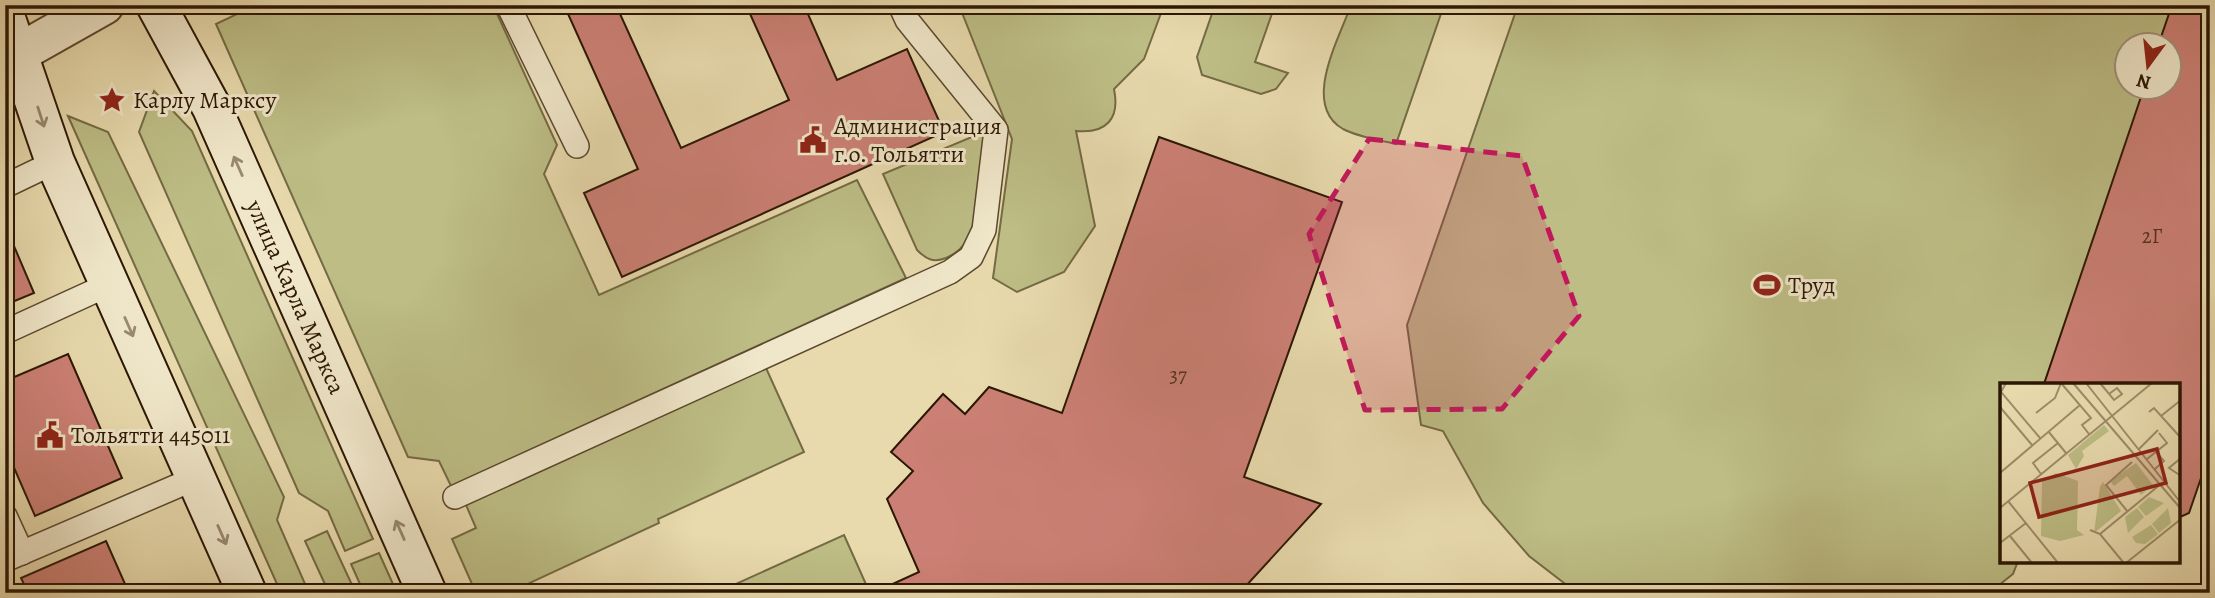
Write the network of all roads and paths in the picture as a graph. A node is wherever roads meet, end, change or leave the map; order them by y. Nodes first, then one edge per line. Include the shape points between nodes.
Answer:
1 (104, 5) edge
2 (156, 5) edge
3 (508, 5) edge
4 (900, 5) edge
5 (5, 16) edge
6 (19, 53) junction
7 (577, 146) dead end
8 (55, 162) junction
9 (5, 186) edge
10 (110, 284) junction
11 (5, 331) edge
12 (196, 478) junction
13 (455, 497) dead end
14 (5, 516) edge
15 (13, 556) edge
16 (247, 593) edge
17 (427, 593) edge

1 - 6 main road
17 -> 2 main road, улица Карла Маркса via 212,108
3 - 7 lane
4 - 13 lane via 907,20 996,130 984,230 971,257 950,272
5 - 6 main road
6 -> 8 main road
8 - 9 lane
8 - 10 main road
10 - 11 lane
10 -> 12 main road
12 - 15 lane
12 -> 16 main road
14 - 15 lane

